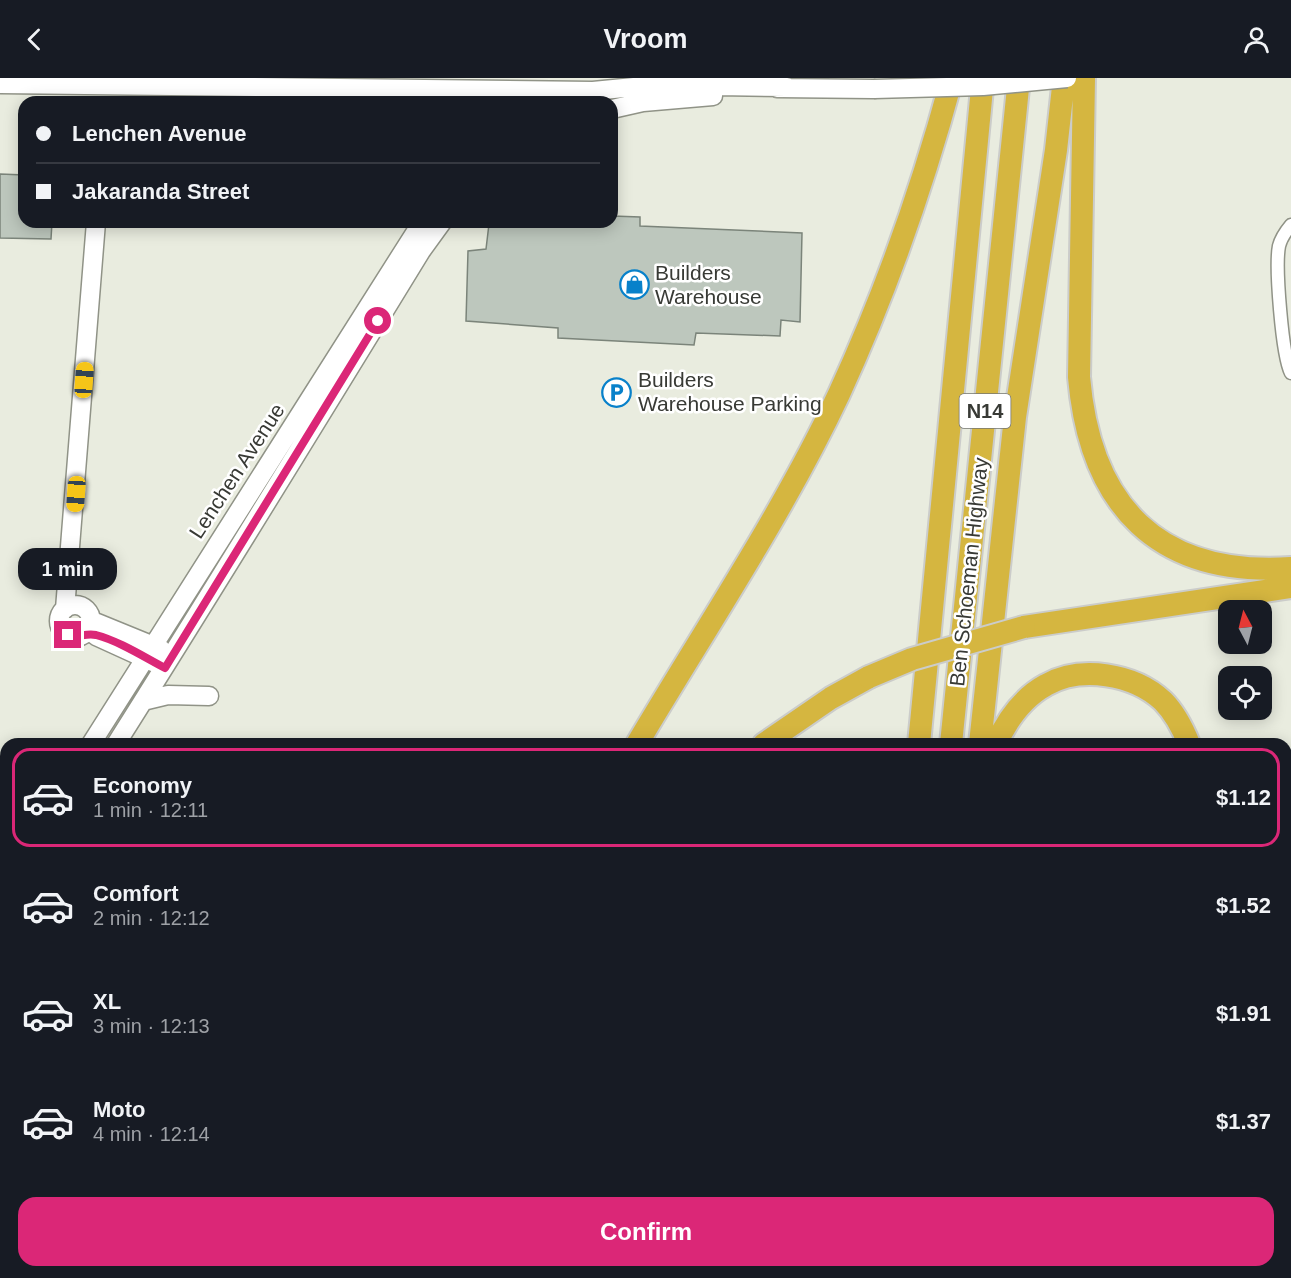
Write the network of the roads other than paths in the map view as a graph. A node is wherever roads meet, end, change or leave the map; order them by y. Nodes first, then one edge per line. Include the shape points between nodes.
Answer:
1 (575, 78) edge
2 (952, 78) edge
3 (983, 78) edge
4 (1019, 78) edge
5 (1066, 78) edge
6 (1084, 78) edge
7 (0, 84) edge
8 (654, 85) junction
9 (787, 87) junction
10 (103, 88) edge
11 (451, 88) junction
12 (512, 90) edge
13 (459, 96) edge
14 (618, 108) edge
15 (1291, 225) edge
16 (96, 228) edge
17 (418, 228) edge
18 (438, 228) edge
19 (1291, 373) edge
20 (1291, 567) edge
21 (1291, 587) edge
22 (148, 651) junction
23 (170, 661) junction
24 (209, 696) dead end
25 (143, 701) junction
26 (95, 738) edge
27 (120, 738) edge
28 (641, 738) edge
29 (773, 738) edge
30 (920, 738) edge
31 (952, 738) edge
32 (981, 738) edge
33 (1000, 738) edge
34 (1186, 738) edge

1 - 8 main road via 622,79
2 - 28 highway via 890,272 838,395 782,501
3 - 30 highway, Ben Schoeman Highway / N14
4 - 31 highway, Ben Schoeman Highway / N14
5 - 9 main road, bridge via 984,86
5 - 32 highway via 1015,417
6 - 20 highway via 1079,377 1082,411 1098,468 1124,509 1141,526 1179,551 1228,566
7 - 10 main road
8 - 9 main road
8 - 12 main road via 593,91
9 - 14 main road
10 - 11 main road
11 - 12 main road
11 - 13 main road
15 - 19 street via 1281,239 1278,256 1285,348
16 - 22 main road via 70,569 80,617
17 - 22 main road, Lenchen Avenue
18 - 23 main road, Lenchen Avenue
21 - 29 highway, bridge via 1024,627 912,659 869,677
22 - 23 main road
22 - 26 main road, Lenchen Avenue
23 - 25 main road, Lenchen Avenue
24 - 25 main road via 168,695
25 - 27 main road, Lenchen Avenue
33 - 34 highway via 1018,707 1047,685 1063,678 1096,675 1130,681 1162,700

